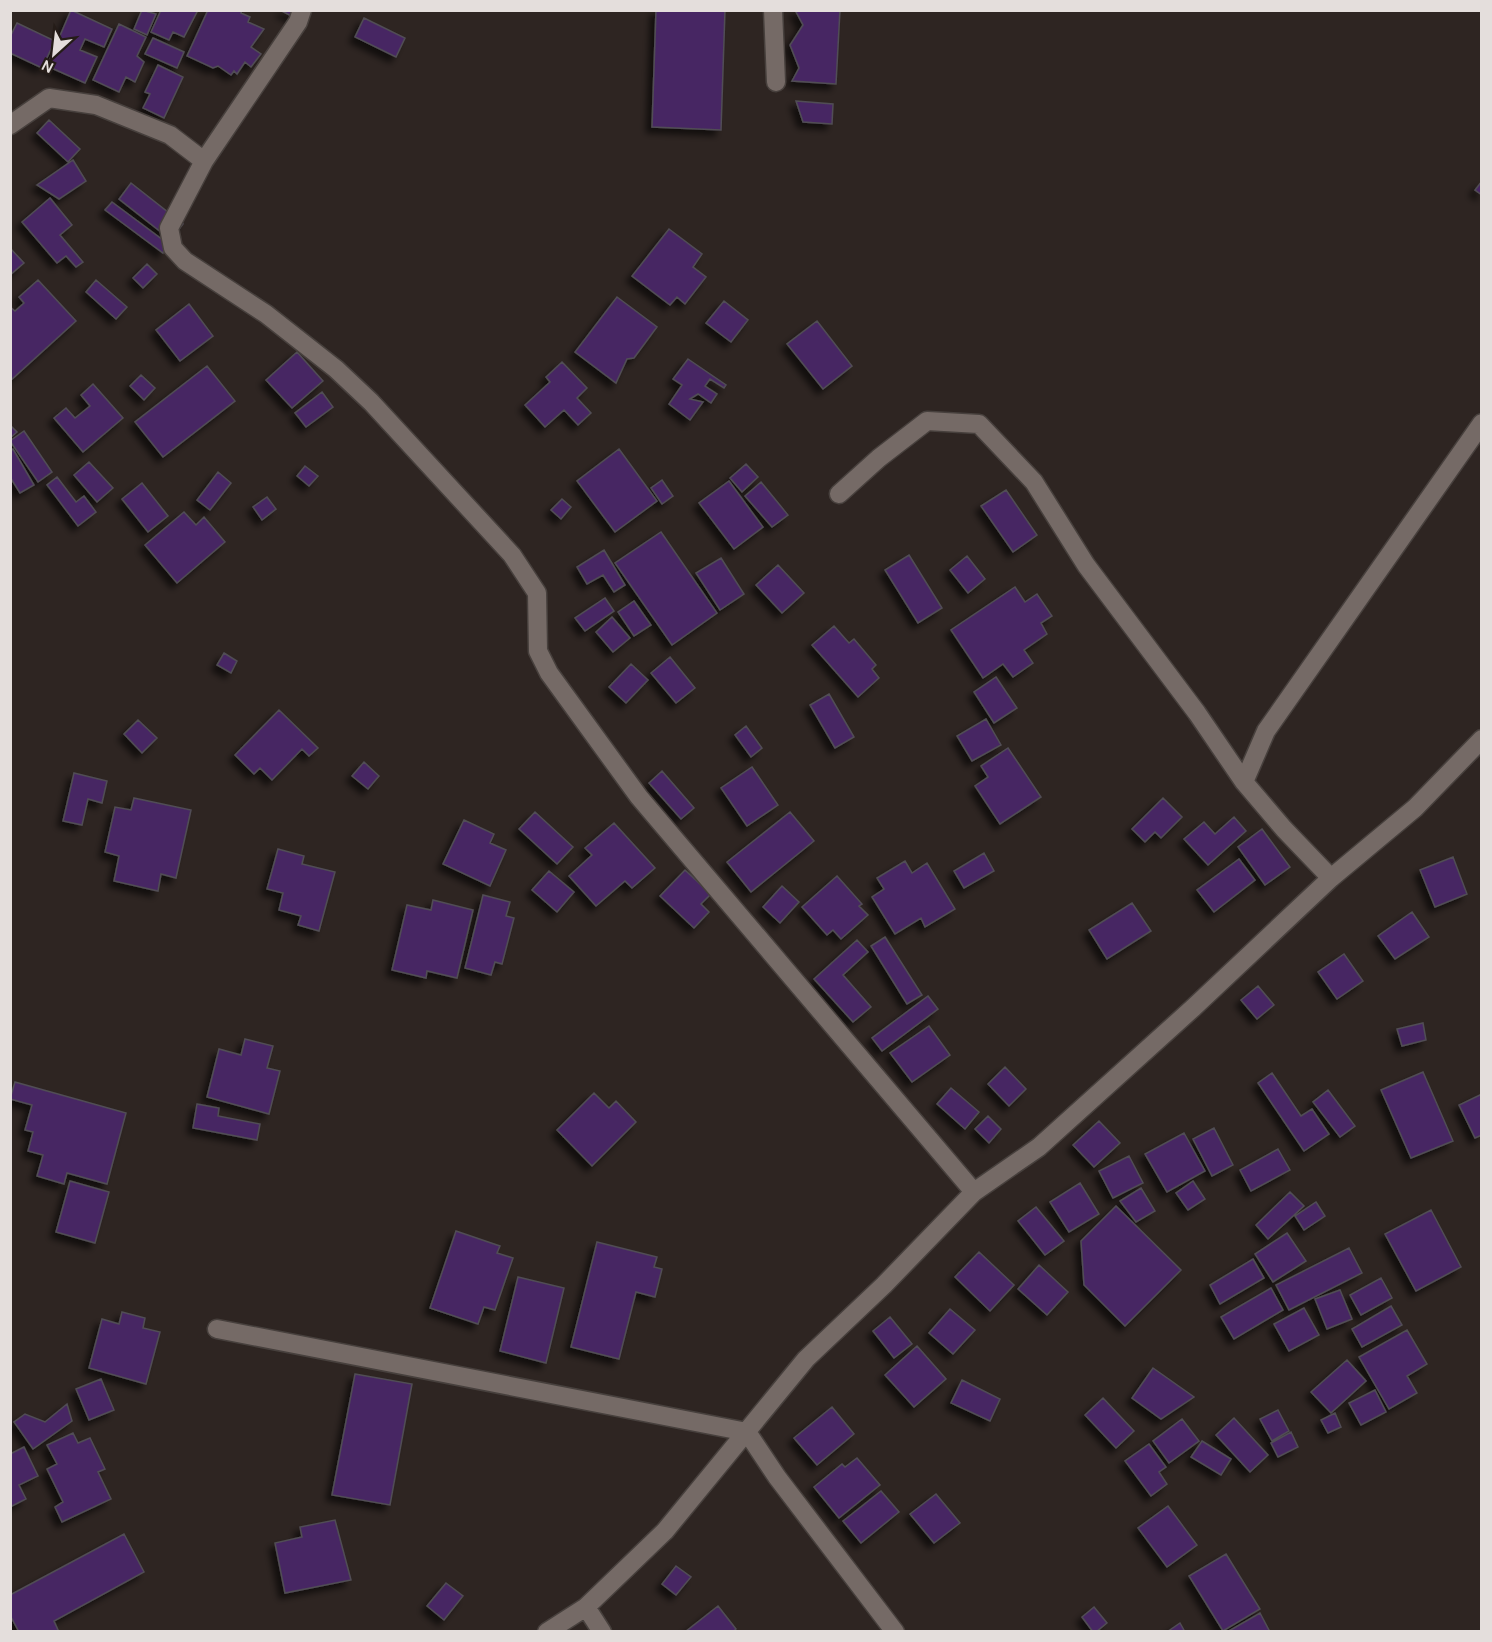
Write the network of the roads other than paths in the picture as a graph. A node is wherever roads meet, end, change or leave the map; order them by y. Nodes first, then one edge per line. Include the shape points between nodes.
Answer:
1 (302, 10) edge
2 (773, 10) edge
3 (776, 82) dead end
4 (10, 125) edge
5 (204, 161) junction
6 (1482, 423) edge
7 (839, 494) dead end
8 (1482, 739) edge
9 (1244, 782) junction
10 (1331, 878) junction
11 (974, 1192) junction
12 (217, 1329) dead end
13 (747, 1432) junction
14 (586, 1606) junction
15 (547, 1632) edge
16 (602, 1632) edge
17 (894, 1632) edge

1 - 5 street via 298,22
2 - 3 street
4 - 5 street via 49,98 96,105 170,135
5 - 11 street via 169,228 173,248 185,261 266,314 336,369 512,555 537,593 538,651 549,673 639,797
6 - 9 street via 1266,731
7 - 9 street via 927,421 979,424 1034,482 1086,565
8 - 10 street via 1415,808
9 - 10 street
10 - 11 street via 1048,1139
11 - 13 street via 806,1359
12 - 13 street
13 - 14 street via 665,1531
13 - 17 street
14 - 15 street
14 - 16 street

